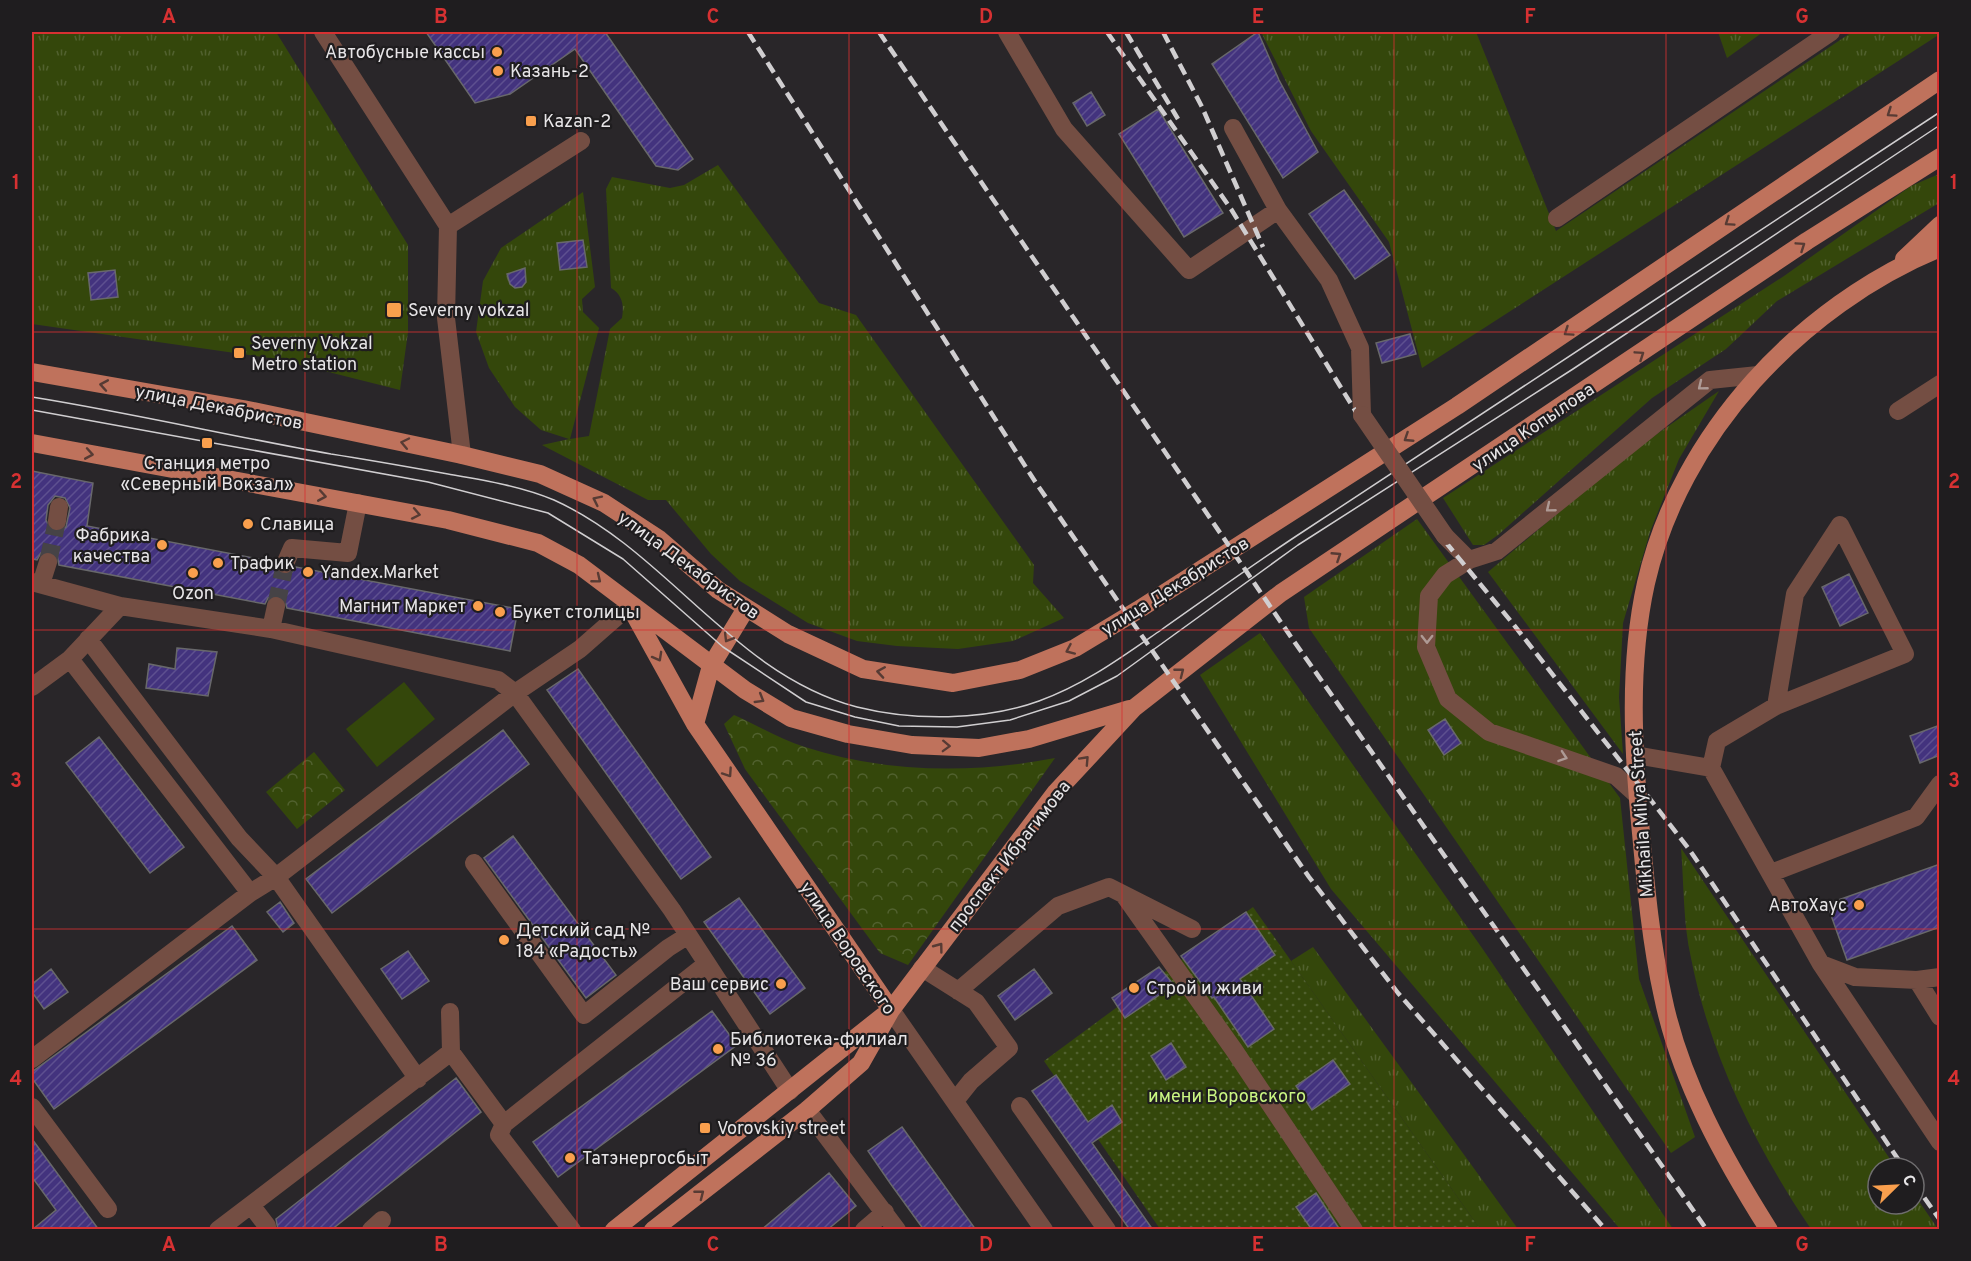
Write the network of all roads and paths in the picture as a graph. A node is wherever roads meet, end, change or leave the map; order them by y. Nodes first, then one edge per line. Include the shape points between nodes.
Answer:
1 (323, 32) edge
2 (1007, 32) edge
3 (1831, 32) edge
4 (1940, 80) edge
5 (1233, 128) dead end
6 (581, 141) dead end
7 (1940, 157) edge
8 (1940, 170) edge
9 (1911, 175) junction
10 (1278, 210) junction
11 (1557, 218) dead end
12 (448, 225) junction
13 (1940, 225) edge
14 (1940, 248) edge
15 (1886, 276) junction
16 (32, 372) edge
17 (1758, 375) junction
18 (1940, 384) edge
19 (1898, 411) dead end
20 (32, 443) edge
21 (462, 455) junction
22 (358, 503) junction
23 (1468, 560) junction
24 (48, 562) tunnel mouth
25 (285, 564) tunnel mouth
26 (36, 583) edge
27 (120, 606) junction
28 (276, 606) tunnel mouth
29 (629, 606) junction
30 (745, 610) junction
31 (271, 629) junction
32 (88, 639) junction
33 (70, 658) junction
34 (711, 666) junction
35 (32, 687) edge
36 (515, 693) junction
37 (1776, 706) junction
38 (1134, 708) junction
39 (695, 724) junction
40 (1635, 755) junction
41 (1711, 768) junction
42 (1940, 784) edge
43 (1637, 795) junction
44 (474, 863) dead end
45 (1771, 873) junction
46 (276, 877) junction
47 (250, 893) junction
48 (1124, 895) junction
49 (1192, 929) dead end
50 (687, 936) junction
51 (1821, 964) junction
52 (705, 965) junction
53 (922, 968) junction
54 (1940, 977) edge
55 (1917, 980) junction
56 (958, 991) junction
57 (891, 1010) junction
58 (450, 1012) dead end
59 (1940, 1017) edge
60 (451, 1052) junction
61 (33, 1054) edge
62 (418, 1079) junction
63 (790, 1092) junction
64 (955, 1101) junction
65 (1020, 1106) dead end
66 (32, 1107) edge
67 (807, 1110) junction
68 (504, 1124) junction
69 (1940, 1142) edge
70 (251, 1205) junction
71 (108, 1209) dead end
72 (885, 1212) junction
73 (267, 1226) dead end
74 (218, 1230) edge
75 (572, 1230) edge
76 (614, 1230) edge
77 (653, 1230) edge
78 (864, 1230) edge
79 (897, 1230) edge
80 (1044, 1230) edge
81 (1107, 1230) edge
82 (1354, 1230) edge
83 (1768, 1230) edge

1 - 12 street
2 - 10 street via 1064,129 1189,270
3 - 11 street
4 -> 30 main road, улица Декабристов via 1457,406 1084,643 1020,670 953,683 863,669
5 - 10 street
6 - 12 street
7 - 9 main road, улица Копылова
8 - 9 main road
38 -> 9 main road, улица Копылова via 1281,593
10 - 23 street, bridge via 1329,280 1360,348 1362,415 1445,536
12 - 21 street via 446,318
13 - 15 main road
14 - 15 main road, Mikhaila Milya Street
15 - 17 main road, Mikhaila Milya Street via 1801,333
21 -> 16 main road, улица Декабристов via 243,409
17 -> 23 street via 1710,380 1497,551
17 - 40 main road, Mikhaila Milya Street via 1702,447 1668,517 1647,583 1638,646
18 - 19 street
20 -> 22 main road
30 -> 21 main road, улица Декабристов via 658,539 604,503 540,474
22 - 25 street via 348,553 292,548
22 -> 29 main road via 538,543 579,566
23 -> 43 street via 1445,575 1429,596 1426,647 1448,699 1489,732 1616,776
24 - 26 street
26 - 27 street
27 - 31 street
27 - 32 street
28 - 31 street
29 - 34 main road
29 - 36 street via 580,649
29 -> 39 main road, улица Воровского
30 -> 34 main road
31 - 36 street via 498,680
32 - 33 street
32 - 46 street via 239,838
33 - 35 street
33 - 47 street
34 -> 38 main road via 791,718 848,735 912,745 989,746 1051,733
34 - 39 main road
36 - 46 street
36 - 50 street
37 - 37 street via 1795,594 1840,525 1905,654
37 - 41 street via 1717,741
53 -> 38 main road, проспект Ибрагимова via 1056,792
39 -> 57 main road, улица Воровского
40 - 41 street
40 - 43 main road, Mikhaila Milya Street
41 - 45 street
42 - 45 street via 1916,817
43 - 83 main road, Mikhaila Milya Street via 1649,920 1663,1000 1689,1080 1721,1148
44 - 50 street via 584,1015
45 - 51 street
46 - 47 street
46 - 62 street
47 - 61 street
48 - 49 street
48 - 56 street via 1109,887 1058,906
48 - 82 street
50 - 52 street
51 - 55 street via 1855,977
51 - 69 street
52 - 63 street
52 - 68 street
53 - 56 street
53 - 57 main road, проспект Ибрагимова
54 - 55 street
55 - 59 street
56 - 64 street via 976,1002 1009,1048 971,1081
57 - 63 main road, проспект Ибрагимова
57 - 64 street, улица Воровского
57 - 67 main road, проспект Ибрагимова via 861,1063
58 - 60 street
60 - 62 street
60 - 68 street
62 - 70 street
63 - 76 main road, проспект Ибрагимова
64 - 80 street, улица Воровского
65 - 81 street
66 - 71 street
67 - 72 street
77 -> 67 main road, проспект Ибрагимова
68 - 75 street via 499,1136
70 - 73 street
70 - 74 street
72 - 78 street
72 - 79 street

